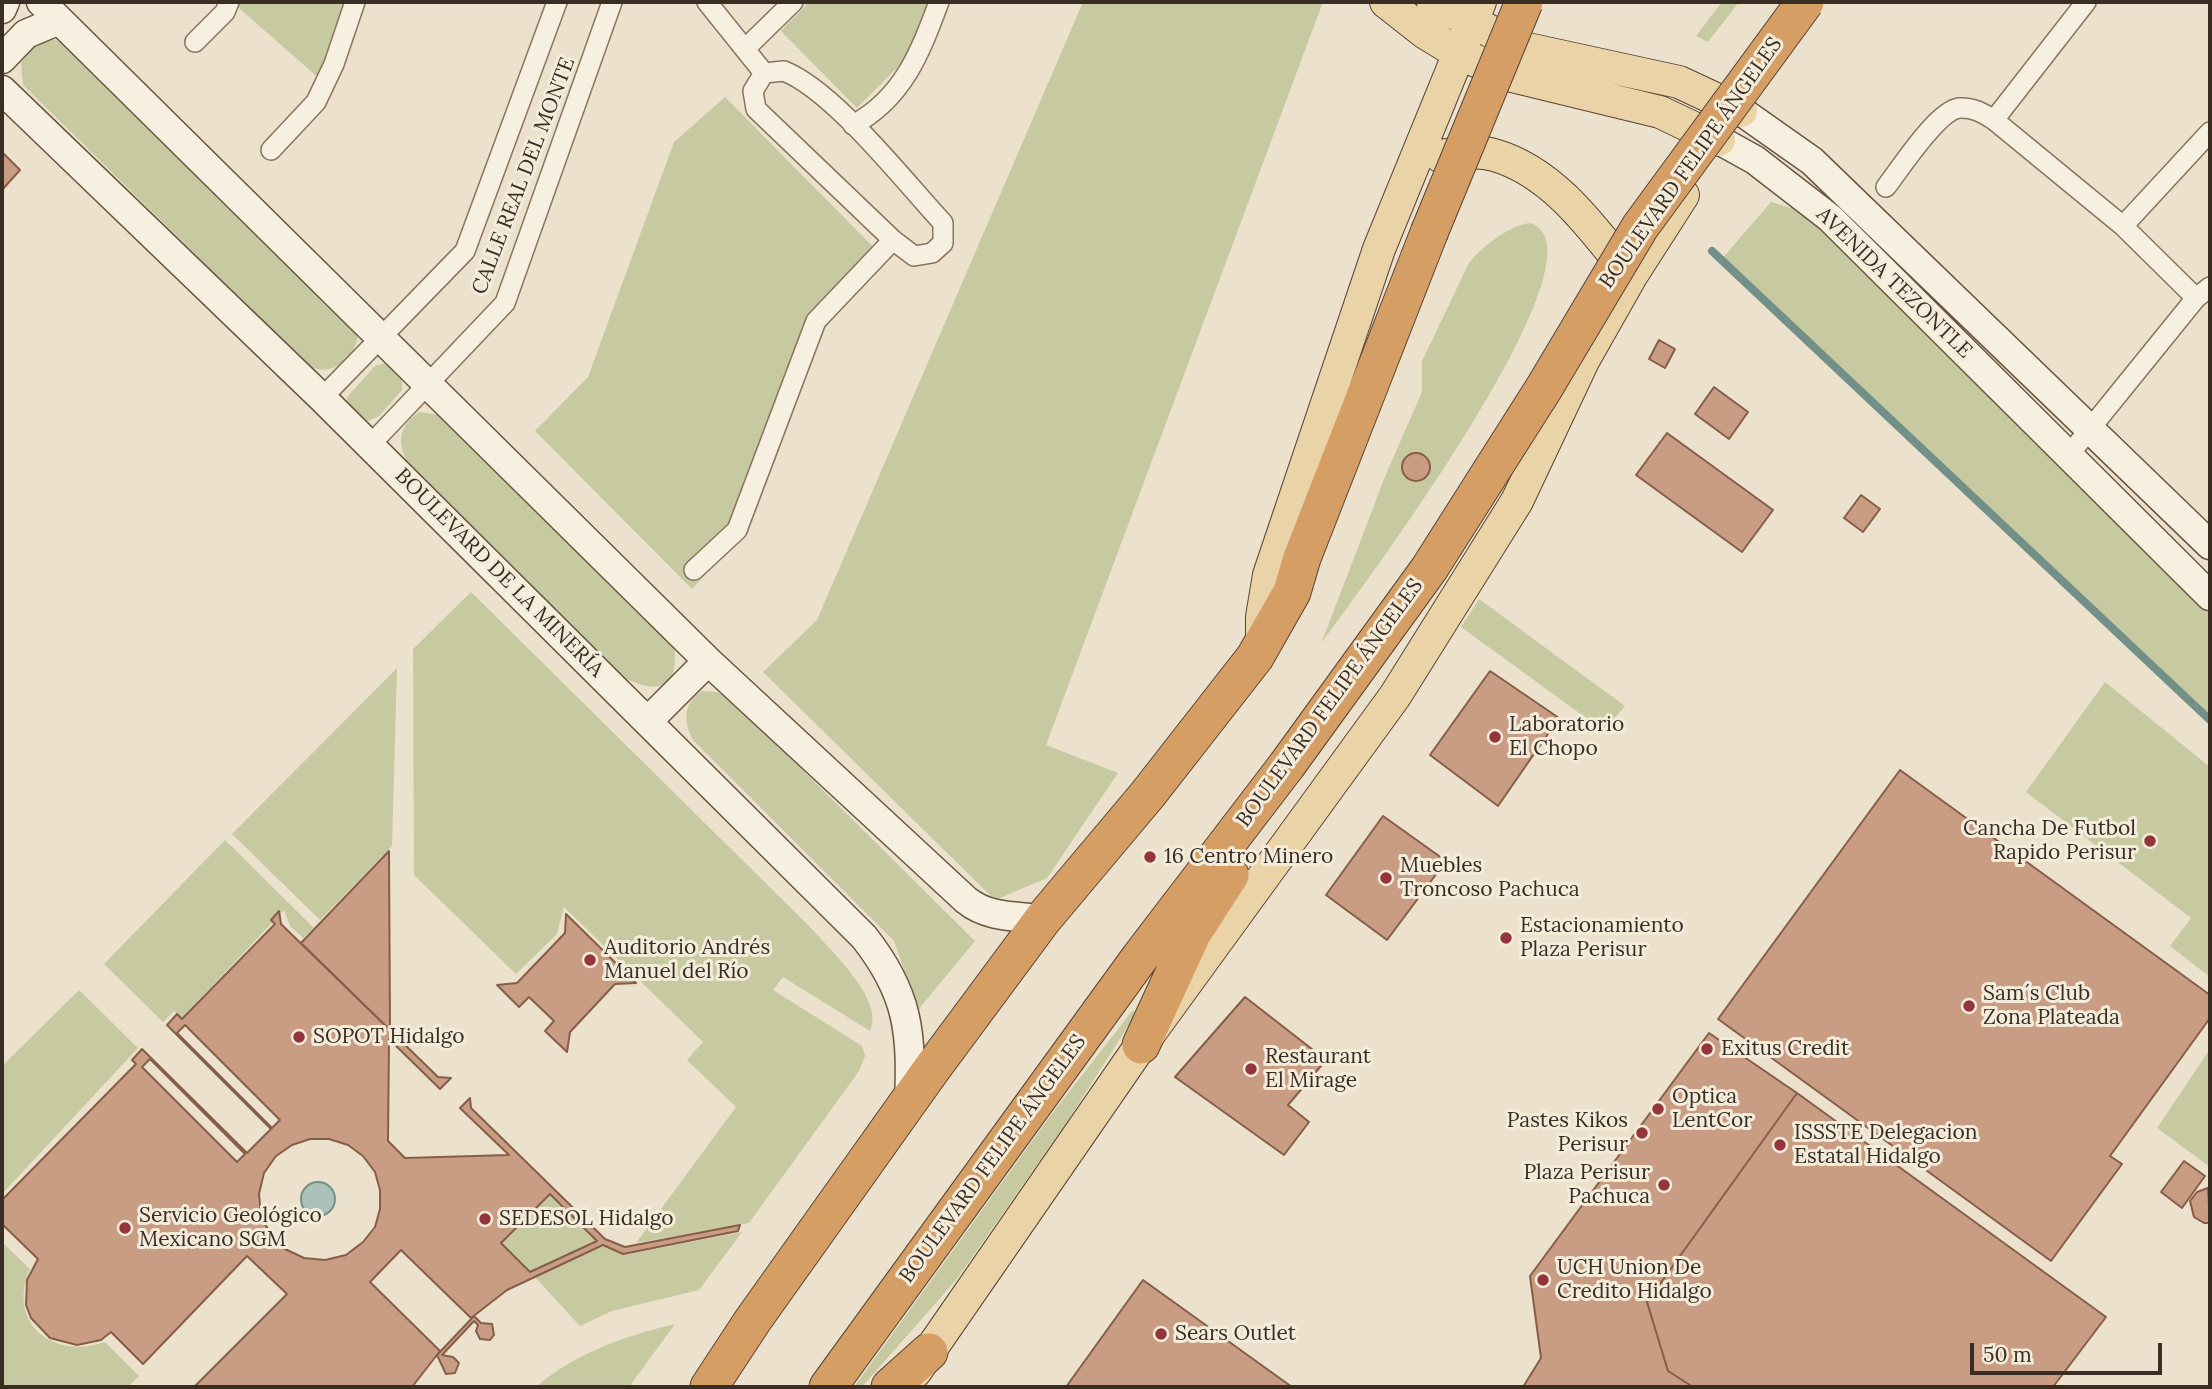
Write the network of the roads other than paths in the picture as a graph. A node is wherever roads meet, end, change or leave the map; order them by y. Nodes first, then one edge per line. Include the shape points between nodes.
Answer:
1 (5, 2) edge
2 (229, 2) edge
3 (355, 2) edge
4 (557, 2) edge
5 (612, 2) edge
6 (707, 2) edge
7 (793, 2) edge
8 (939, 2) edge
9 (1386, 2) edge
10 (1433, 2) edge
11 (1524, 2) edge
12 (1805, 2) edge
13 (1824, 2) edge
14 (2086, 2) edge
15 (2, 9) edge
16 (49, 11) edge
17 (1476, 13) edge
18 (195, 42) dead end
19 (746, 48) junction
20 (1460, 54) junction
21 (2, 59) edge
22 (1517, 62) junction
23 (764, 73) junction
24 (2, 90) edge
25 (1741, 111) junction
26 (1994, 120) junction
27 (853, 125) junction
28 (2210, 132) edge
29 (1719, 140) junction
30 (271, 150) dead end
31 (1415, 160) junction
32 (1886, 187) dead end
33 (2123, 226) junction
34 (893, 240) junction
35 (1631, 276) junction
36 (2203, 293) edge
37 (382, 337) junction
38 (429, 383) junction
39 (322, 398) junction
40 (2091, 428) junction
41 (370, 444) junction
42 (2068, 456) junction
43 (2210, 545) edge
44 (694, 570) dead end
45 (2210, 596) edge
46 (1262, 647) junction
47 (708, 661) junction
48 (648, 721) junction
49 (1287, 765) junction
50 (1044, 919) junction
51 (1140, 1045) junction
52 (909, 1104) junction
53 (929, 1352) junction
54 (709, 1387) edge
55 (828, 1387) edge
56 (890, 1387) edge
57 (904, 1387) edge

1 - 15 street
2 - 18 street
3 - 30 street via 316,102
4 - 37 street, CALLE REAL DEL MONTE via 466,251
5 - 38 street, CALLE REAL DEL MONTE via 505,303
6 - 19 street
7 - 19 street
8 - 27 street via 916,62 876,112
9 - 20 main road
10 - 17 main road
11 - 46 highway, bridge via 1292,592
12 - 49 highway, BOULEVARD FELIPE ÁNGELES, bridge via 1640,227 1429,569
13 - 25 main road, BOULEVARD FELIPE ÁNGELES
14 - 26 street
16 - 21 street
16 - 37 street
17 - 20 main road
17 - 22 main road
19 - 23 street
20 - 22 main road
20 - 31 main road
22 - 25 main road, AVENIDA TEZONTLE via 1679,82
22 - 29 main road, AVENIDA TEZONTLE via 1660,112
23 - 27 street via 784,71 803,78
23 - 34 street via 753,91 756,109
24 - 39 street, BOULEVARD DE LA MINERÍA
25 - 29 main road, BOULEVARD FELIPE ÁNGELES
25 - 40 street, AVENIDA TEZONTLE via 1812,161
26 - 32 street via 1977,110 1957,108 1937,122
26 - 33 street
27 - 34 street via 943,223 943,243 932,253 914,256
28 - 33 street
29 - 35 main road, BOULEVARD FELIPE ÁNGELES
29 - 42 street, AVENIDA TEZONTLE via 1755,160 1830,218
31 - 35 main road via 1481,153 1505,159 1545,181
31 - 46 main road via 1379,249 1269,575
33 - 36 street
34 - 44 street via 816,321 737,530
35 - 51 main road, BOULEVARD FELIPE ÁNGELES via 1584,359 1517,501 1472,576 1341,772
36 - 40 street
37 - 38 street
37 - 39 street, CALLE REAL DEL MONTE
38 - 41 street, CALLE REAL DEL MONTE
38 - 47 street
39 - 41 street, BOULEVARD DE LA MINERÍA
40 - 42 street
40 - 43 street, AVENIDA TEZONTLE
41 - 48 street, BOULEVARD DE LA MINERÍA
42 - 45 street, AVENIDA TEZONTLE
46 - 50 highway
47 - 48 street
47 - 50 street via 978,909
48 - 52 street, BOULEVARD DE LA MINERÍA via 864,937 885,964 897,986 908,1030
49 - 51 highway via 1251,842 1192,934
49 - 55 highway, BOULEVARD FELIPE ÁNGELES via 1028,1109
50 - 52 highway
51 - 53 main road, BOULEVARD FELIPE ÁNGELES
52 - 54 highway
53 - 56 highway
53 - 57 main road, BOULEVARD FELIPE ÁNGELES

